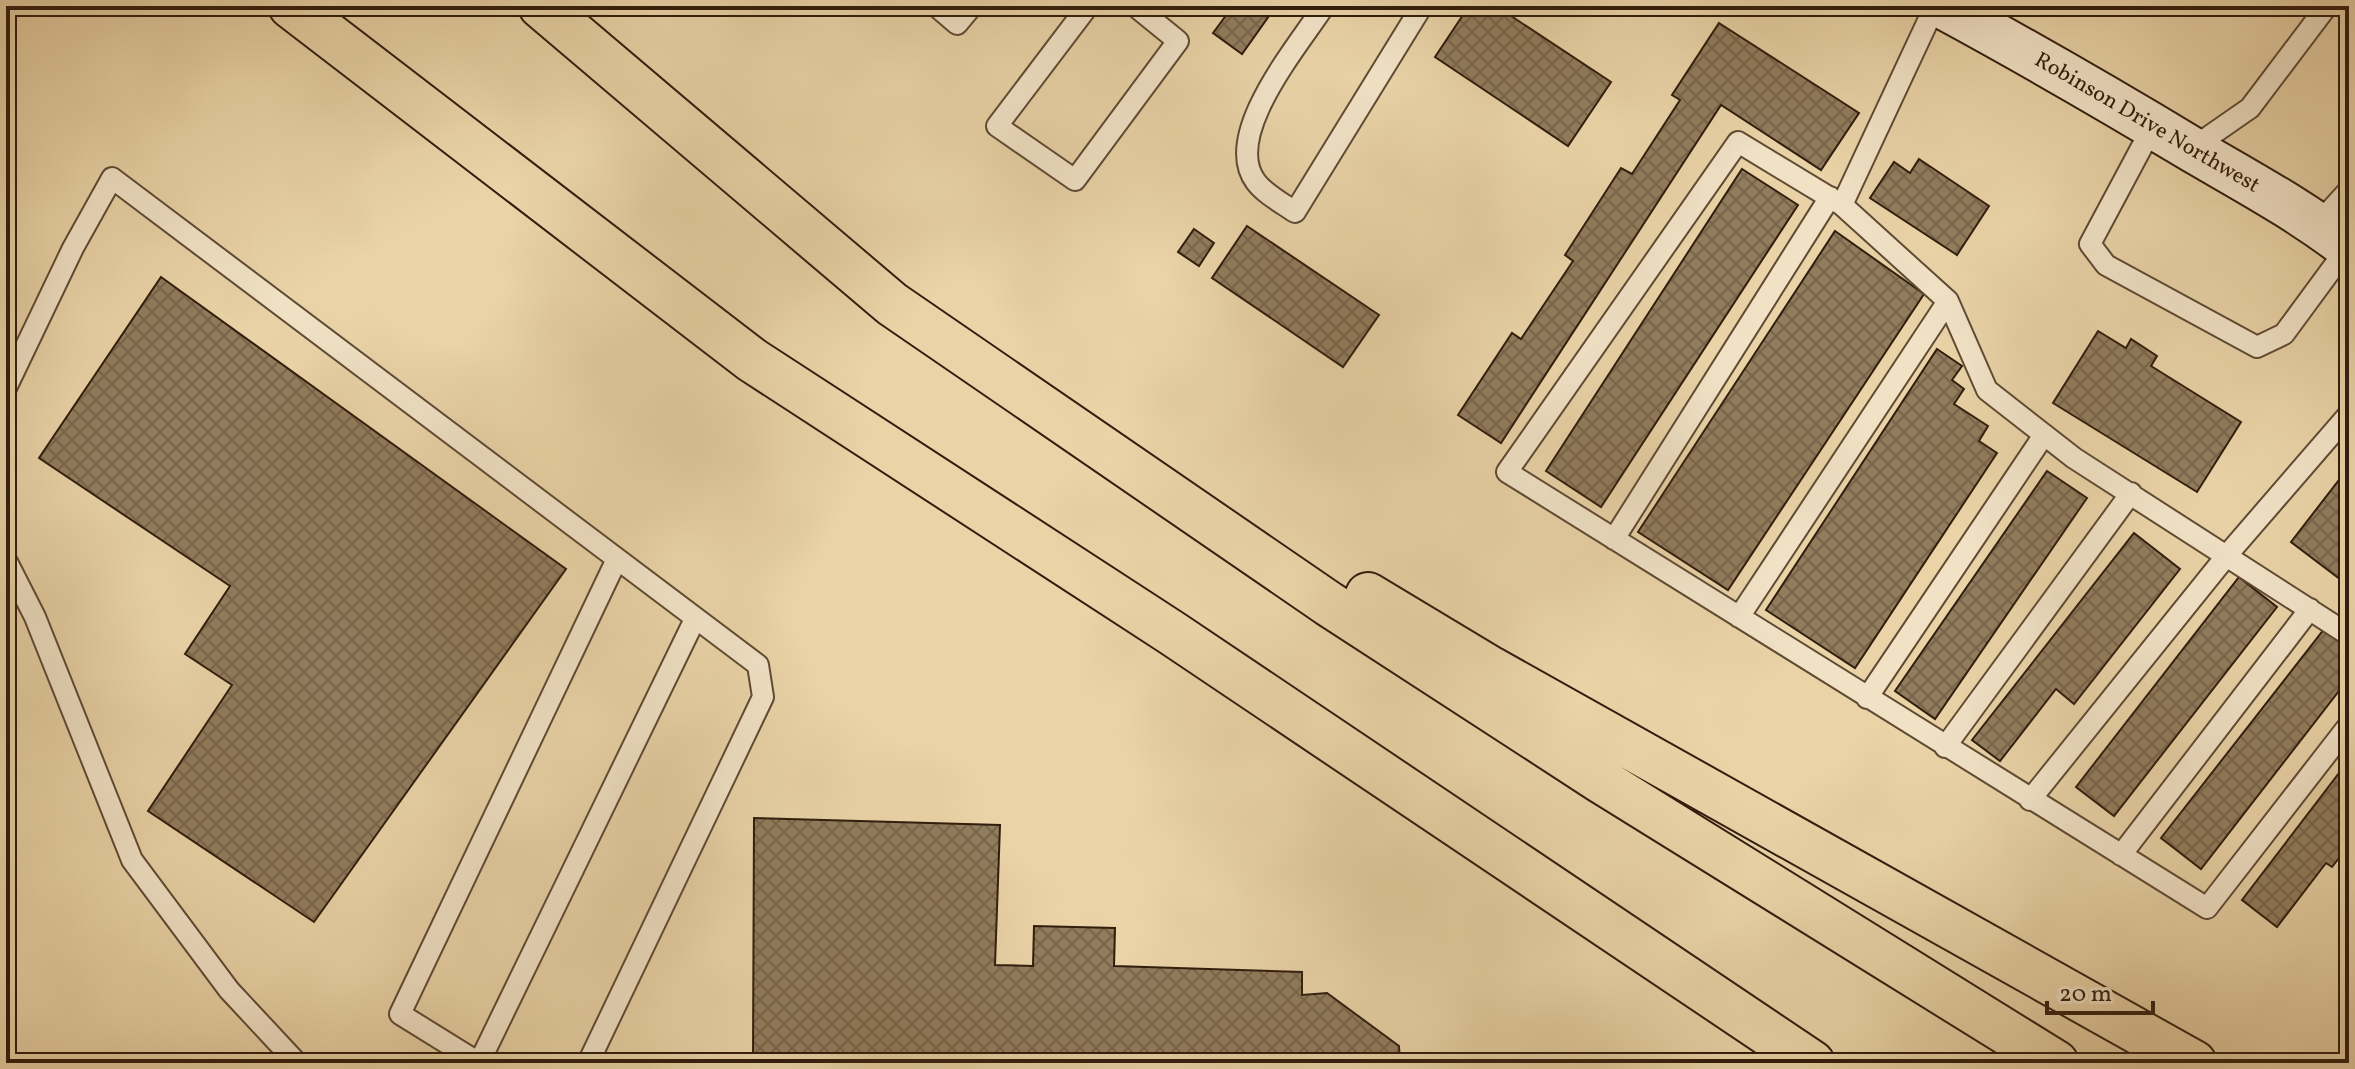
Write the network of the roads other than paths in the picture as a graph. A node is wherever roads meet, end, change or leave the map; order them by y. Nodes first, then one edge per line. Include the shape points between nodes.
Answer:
1 (291, 6) edge
2 (541, 6) edge
3 (936, 6) edge
4 (972, 6) edge
5 (1088, 6) edge
6 (1135, 6) edge
7 (1324, 6) edge
8 (1422, 6) edge
9 (1935, 6) edge
10 (1942, 6) edge
11 (2327, 6) edge
12 (2153, 126) junction
13 (2191, 149) junction
14 (2349, 190) edge
15 (1836, 201) junction
16 (2338, 240) edge
17 (1948, 301) junction
18 (892, 304) junction
19 (6, 388) edge
20 (2349, 414) edge
21 (2044, 435) junction
22 (2131, 493) junction
23 (1614, 539) junction
24 (2228, 554) junction
25 (617, 559) junction
26 (6, 560) edge
27 (2310, 609) junction
28 (1739, 617) junction
29 (695, 619) junction
30 (2349, 635) edge
31 (1867, 698) junction
32 (2349, 725) edge
33 (1945, 747) junction
34 (2030, 800) junction
35 (1463, 829) junction
36 (2121, 855) junction
37 (2046, 1061) edge
38 (297, 1063) edge
39 (482, 1063) edge
40 (588, 1063) edge
41 (1775, 1063) edge
42 (1812, 1063) edge
43 (2194, 1063) edge

1 - 35 highway via 752,360
2 - 18 highway
3 - 4 lane via 957,24
5 - 6 lane via 997,126 1075,180 1178,41
7 - 8 lane via 1249,124 1244,154 1255,181 1295,212
9 - 15 lane
10 - 12 street, Robinson Drive Northwest
11 - 13 lane via 2250,108
12 - 13 street, Robinson Drive Northwest
12 - 16 lane via 2090,244 2106,265 2257,347 2284,334
13 - 16 street, Robinson Drive Northwest
14 - 16 lane
15 - 17 lane
15 - 23 lane
15 - 23 lane via 1738,142 1507,472
17 - 21 lane via 1987,390
17 - 28 lane
18 - 37 highway via 1342,613
18 - 43 highway via 1491,669
19 - 25 lane via 112,178
20 - 24 lane
21 - 22 lane
21 - 31 lane
22 - 24 lane
22 - 33 lane
23 - 28 lane
24 - 27 lane
24 - 34 lane
25 - 29 lane
25 - 39 lane via 400,1014
26 - 38 lane via 35,617 132,860 229,990
27 - 30 lane
27 - 36 lane
28 - 31 lane
29 - 39 lane
29 - 40 lane via 758,665 763,697
31 - 33 lane
32 - 36 lane via 2207,908
33 - 34 lane
34 - 36 lane
35 - 41 highway
35 - 42 highway

